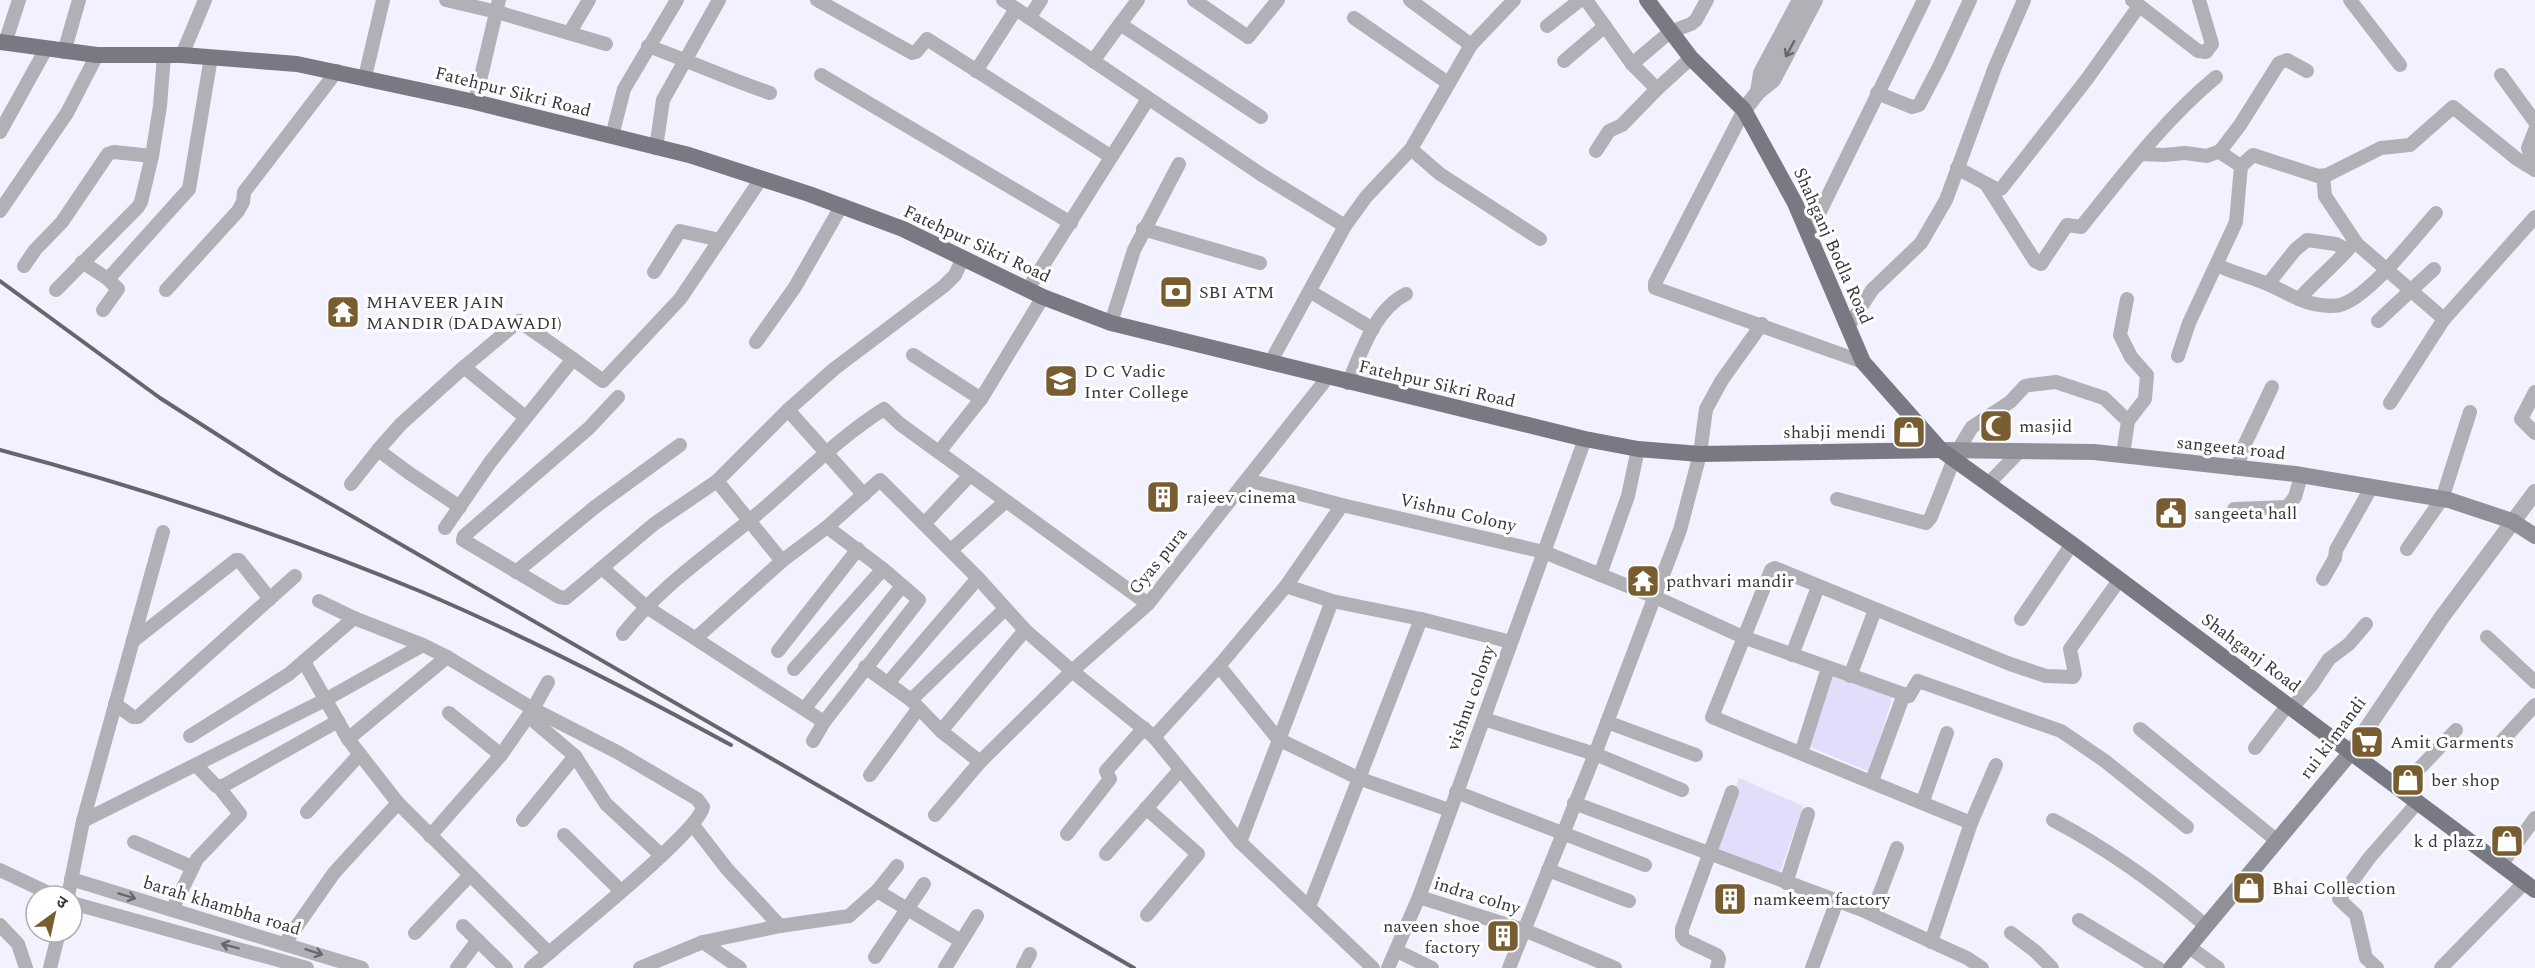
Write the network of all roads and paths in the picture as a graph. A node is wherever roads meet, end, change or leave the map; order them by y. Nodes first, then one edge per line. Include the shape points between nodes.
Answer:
1 (18, 0) edge
2 (79, 0) edge
3 (205, 0) edge
4 (383, 0) edge
5 (446, 0) edge
6 (589, 0) edge
7 (677, 0) edge
8 (719, 0) edge
9 (817, 0) edge
10 (1003, 0) edge
11 (1041, 0) edge
12 (1138, 0) edge
13 (1194, 0) edge
14 (1278, 0) edge
15 (1410, 0) edge
16 (1514, 0) edge
17 (1580, 0) edge
18 (1586, 0) edge
19 (1647, 0) edge
20 (1707, 0) edge
21 (1800, 0) edge
22 (1815, 0) edge
23 (1924, 0) edge
24 (1970, 0) edge
25 (2024, 0) edge
26 (2199, 0) edge
27 (2350, 0) edge
28 (2136, 3) edge
29 (498, 6) edge
30 (1016, 9) junction
31 (1029, 18) junction
32 (1354, 18) dead end
33 (1120, 24) junction
34 (1547, 26) dead end
35 (1605, 26) junction
36 (570, 32) junction
37 (1671, 32) junction
38 (3, 43) edge
39 (606, 44) dead end
40 (1471, 45) junction
41 (648, 46) junction
42 (46, 49) junction
43 (64, 51) junction
44 (97, 55) junction
45 (164, 55) junction
46 (182, 55) junction
47 (211, 57) junction
48 (1691, 58) junction
49 (685, 60) junction
50 (1093, 61) junction
51 (1564, 61) dead end
52 (1632, 64) junction
53 (2400, 65) dead end
54 (337, 71) junction
55 (976, 71) junction
56 (2307, 71) dead end
57 (821, 75) dead end
58 (2501, 75) dead end
59 (364, 77) junction
60 (2216, 77) dead end
61 (1448, 83) junction
62 (1657, 89) junction
63 (1758, 92) junction
64 (770, 93) dead end
65 (1877, 93) junction
66 (1148, 99) junction
67 (475, 102) junction
68 (1744, 110) junction
69 (1261, 117) dead end
70 (2535, 122) edge
71 (2535, 130) edge
72 (0, 132) edge
73 (612, 136) junction
74 (656, 148) junction
75 (1411, 149) junction
76 (1596, 151) dead end
77 (2220, 151) junction
78 (2141, 154) junction
79 (152, 156) junction
80 (1110, 156) junction
81 (1179, 164) dead end
82 (2241, 166) junction
83 (1957, 168) junction
84 (2535, 170) edge
85 (2323, 176) junction
86 (761, 179) junction
87 (1986, 184) junction
88 (842, 205) junction
89 (0, 211) edge
90 (2436, 213) dead end
91 (2535, 217) edge
92 (1071, 223) junction
93 (1345, 226) junction
94 (1143, 229) junction
95 (1809, 234) junction
96 (1540, 239) dead end
97 (720, 240) junction
98 (2351, 246) junction
99 (963, 258) junction
100 (82, 262) junction
101 (1260, 264) dead end
102 (2217, 265) junction
103 (24, 266) dead end
104 (2434, 268) dead end
105 (2385, 270) junction
106 (654, 272) dead end
107 (108, 279) junction
108 (2268, 284) junction
109 (56, 290) dead end
110 (166, 291) dead end
111 (2411, 291) junction
112 (1311, 292) junction
113 (1036, 293) junction
114 (1406, 294) dead end
115 (2127, 299) dead end
116 (2299, 299) junction
117 (103, 310) dead end
118 (2444, 319) junction
119 (2378, 321) dead end
120 (1111, 324) junction
121 (1762, 324) junction
122 (1848, 327) junction
123 (1372, 329) junction
124 (756, 342) dead end
125 (913, 355) dead end
126 (2178, 356) dead end
127 (573, 359) junction
128 (1863, 362) junction
129 (1270, 363) junction
130 (464, 367) junction
131 (1328, 377) junction
132 (1348, 383) junction
133 (2272, 387) dead end
134 (2535, 392) edge
135 (618, 397) dead end
136 (981, 399) junction
137 (2390, 403) dead end
138 (788, 410) junction
139 (2470, 412) dead end
140 (525, 417) junction
141 (2128, 421) junction
142 (2535, 433) edge
143 (1585, 439) junction
144 (680, 446) dead end
145 (1638, 449) junction
146 (378, 450) junction
147 (2020, 451) junction
148 (828, 452) junction
149 (939, 452) junction
150 (1951, 453) junction
151 (1700, 454) junction
152 (2123, 455) junction
153 (2237, 469) junction
154 (970, 475) junction
155 (2301, 476) junction
156 (1246, 480) junction
157 (717, 481) junction
158 (1989, 483) junction
159 (351, 484) dead end
160 (2372, 488) junction
161 (2535, 492) edge
162 (864, 495) junction
163 (2442, 499) junction
164 (1837, 500) dead end
165 (1006, 501) junction
166 (1342, 505) junction
167 (460, 507) junction
168 (2234, 509) dead end
169 (750, 521) junction
170 (2512, 521) junction
171 (924, 524) junction
172 (827, 527) junction
173 (445, 528) dead end
174 (163, 532) dead end
175 (2535, 536) edge
176 (2073, 544) junction
177 (858, 549) junction
178 (2407, 549) dead end
179 (951, 550) junction
180 (1544, 552) junction
181 (782, 561) junction
182 (602, 568) junction
183 (884, 569) junction
184 (516, 572) junction
185 (1600, 575) junction
186 (295, 576) dead end
187 (978, 578) junction
188 (2120, 579) junction
189 (2323, 579) dead end
190 (902, 586) junction
191 (1286, 586) junction
192 (1818, 587) junction
193 (1655, 597) junction
194 (270, 599) junction
195 (319, 601) dead end
196 (1332, 601) junction
197 (1148, 604) junction
198 (645, 606) junction
199 (1005, 609) junction
200 (1875, 610) junction
201 (354, 618) junction
202 (1421, 619) junction
203 (2021, 619) dead end
204 (2366, 624) dead end
205 (1025, 630) junction
206 (623, 633) dead end
207 (1743, 637) junction
208 (2487, 637) dead end
209 (696, 638) junction
210 (133, 640) junction
211 (1511, 642) junction
212 (423, 645) junction
213 (778, 651) dead end
214 (1792, 655) junction
215 (447, 657) junction
216 (304, 662) junction
217 (1219, 666) junction
218 (865, 667) junction
219 (1828, 668) junction
220 (794, 669) dead end
221 (1072, 671) junction
222 (1850, 676) junction
223 (548, 682) dead end
224 (2535, 682) edge
225 (888, 683) junction
226 (1904, 694) junction
227 (325, 700) junction
228 (115, 704) junction
229 (914, 705) junction
230 (2535, 705) edge
231 (805, 708) junction
232 (2289, 708) junction
233 (449, 713) dead end
234 (531, 713) junction
235 (1484, 719) junction
236 (338, 721) junction
237 (824, 722) junction
238 (1607, 722) junction
239 (2140, 729) dead end
240 (2456, 730) dead end
241 (941, 731) junction
242 (1149, 733) junction
243 (1947, 733) dead end
244 (190, 736) dead end
245 (348, 738) junction
246 (1278, 739) junction
247 (813, 741) dead end
248 (2501, 742) dead end
249 (2254, 748) dead end
250 (2351, 752) junction
251 (1801, 753) junction
252 (360, 754) junction
253 (1595, 754) junction
254 (501, 755) junction
255 (576, 756) junction
256 (1696, 756) dead end
257 (980, 762) junction
258 (1996, 765) dead end
259 (197, 766) junction
260 (1180, 770) junction
261 (870, 775) dead end
262 (1358, 778) junction
263 (1872, 781) junction
264 (218, 786) junction
265 (2400, 789) junction
266 (1682, 790) dead end
267 (1456, 792) junction
268 (1732, 792) dead end
269 (1923, 801) junction
270 (2418, 802) junction
271 (398, 803) junction
272 (1574, 803) junction
273 (1146, 808) junction
274 (1449, 810) junction
275 (307, 812) dead end
276 (1808, 814) dead end
277 (935, 815) dead end
278 (2535, 818) edge
279 (523, 820) dead end
280 (2053, 820) dead end
281 (83, 821) junction
282 (1971, 823) junction
283 (693, 825) junction
284 (2187, 827) dead end
285 (1564, 832) junction
286 (1067, 834) dead end
287 (564, 835) dead end
288 (430, 836) junction
289 (2276, 840) junction
290 (134, 842) dead end
291 (1240, 842) junction
292 (1897, 848) dead end
293 (1106, 854) dead end
294 (1709, 854) junction
295 (661, 855) junction
296 (1645, 865) dead end
297 (2501, 865) junction
298 (897, 866) dead end
299 (192, 867) junction
300 (0, 870) edge
301 (1548, 870) junction
302 (470, 875) junction
303 (71, 879) junction
304 (1785, 883) junction
305 (30, 884) edge
306 (70, 884) edge
307 (924, 884) dead end
308 (2530, 886) edge
309 (621, 891) junction
310 (877, 891) junction
311 (1419, 897) junction
312 (1629, 900) dead end
313 (1838, 901) junction
314 (84, 906) edge
315 (1309, 907) junction
316 (172, 910) junction
317 (906, 910) junction
318 (1872, 914) junction
319 (977, 915) dead end
320 (1147, 915) dead end
321 (2079, 920) dead end
322 (0, 925) edge
323 (2205, 925) junction
324 (780, 926) junction
325 (463, 927) dead end
326 (1524, 930) junction
327 (414, 933) dead end
328 (2011, 933) dead end
329 (478, 940) junction
330 (961, 941) junction
331 (703, 942) junction
332 (1931, 942) junction
333 (285, 943) junction
334 (56, 944) edge
335 (2188, 946) junction
336 (1397, 951) junction
337 (549, 952) junction
338 (1030, 954) dead end
339 (875, 957) dead end
340 (286, 965) edge
341 (1611, 966) edge
342 (1976, 966) edge
343 (26, 968) edge
344 (50, 968) edge
345 (307, 968) edge
346 (362, 968) edge
347 (457, 968) edge
348 (506, 968) edge
349 (531, 968) edge
350 (640, 968) edge
351 (740, 968) edge
352 (945, 968) edge
353 (1023, 968) edge
354 (1373, 968) edge
355 (1388, 968) edge
356 (1432, 968) edge
357 (1509, 968) edge
358 (1717, 968) edge
359 (1812, 968) edge
360 (2052, 968) edge
361 (2158, 968) edge
362 (2171, 968) edge
363 (2218, 968) edge
364 (2376, 968) edge
365 (2442, 968) edge

1 - 38 street
2 - 43 street
3 - 46 street
4 - 59 street
5 - 29 street
6 - 36 street
7 - 41 street
8 - 49 street
9 - 55 street via 912,53 927,39
10 - 30 street
11 - 31 street
12 - 33 street
13 - 14 street via 1248,37
15 - 40 street
16 - 40 street
17 - 34 street
18 - 35 street
19 - 37 main road, Shahganj Bodla Road
20 - 37 street via 1696,20
21 - 63 street via 1761,73
22 -> 63 street via 1773,80
23 - 65 street
24 - 65 street via 1919,105 1912,107
25 - 83 street
26 - 28 street via 2212,42 2206,52 2198,51
27 - 53 street
28 - 87 street via 2086,79 2001,189
29 - 36 street
29 - 67 street
30 - 31 street
30 - 55 street
31 - 50 street
32 - 61 street
33 - 50 street
33 - 69 street
35 - 51 street
35 - 52 street
36 - 39 street
37 - 48 main road, Shahganj Bodla Road
37 - 52 street
38 - 42 main road, Fatehpur Sikri Road
40 - 61 street
41 - 49 street
41 - 73 street via 624,89
42 - 43 main road, Fatehpur Sikri Road
42 - 72 street
43 - 44 main road, Fatehpur Sikri Road
44 - 45 main road, Fatehpur Sikri Road
44 - 89 street via 67,113
45 - 46 main road, Fatehpur Sikri Road
45 - 79 street
46 - 47 main road, Fatehpur Sikri Road
47 - 54 main road, Fatehpur Sikri Road
47 - 107 street via 189,189
48 - 62 street
48 - 68 main road, Shahganj Bodla Road
49 - 64 street via 723,78
49 - 74 street via 663,100
50 - 66 street
52 - 62 street
54 - 59 main road, Fatehpur Sikri Road
54 - 110 street via 244,192 238,211
55 - 80 street
56 - 77 street via 2287,60 2279,63
57 - 92 street
58 - 70 street
59 - 67 main road, Fatehpur Sikri Road
60 - 78 street via 2194,95
61 - 75 street
62 - 76 street via 1622,125 1609,132
63 - 68 street
65 - 95 street
66 - 80 street
66 - 93 street
67 - 73 main road, Fatehpur Sikri Road
68 - 95 main road, Shahganj Bodla Road
68 - 121 street via 1655,285 1659,290
71 - 84 street via 2528,148
73 - 74 main road, Fatehpur Sikri Road
74 - 86 main road, Fatehpur Sikri Road
75 - 93 street
75 - 96 street via 1440,174
77 - 78 street via 2207,156
77 - 82 street
78 - 87 street via 2081,227 2067,225 2040,264
79 - 100 street via 138,207
79 - 103 street via 108,154 62,222
80 - 92 street
81 - 94 street
82 - 85 street via 2253,155
82 - 102 street via 2236,222
83 - 87 street
83 - 122 street via 1928,233 1872,290
84 - 85 street via 2453,107 2410,145 2381,148
85 - 98 street via 2325,196 2352,234
86 - 88 main road, Fatehpur Sikri Road
86 - 97 street
88 - 99 main road, Fatehpur Sikri Road
88 - 124 street via 795,287
90 - 105 street
91 - 118 street
92 - 113 street
93 - 112 street
94 - 101 street
94 - 120 street
95 - 122 main road, Shahganj Bodla Road
97 - 106 street via 680,231
97 - 127 street via 680,299 603,381
98 - 105 street
98 - 108 street via 2307,240
98 - 116 street
99 - 113 main road, Fatehpur Sikri Road
99 - 138 street via 944,286 834,369
100 - 107 street
100 - 109 street
102 - 108 street
102 - 126 street
104 - 111 street
105 - 111 street
105 - 116 street via 2360,294 2342,304 2319,305
107 - 117 street via 118,289
108 - 116 street
111 - 118 street
111 - 119 street
112 - 123 street
112 - 129 street
113 - 120 main road, Fatehpur Sikri Road
113 - 136 street
114 - 123 street via 1391,304
115 - 141 street via 2120,335 2131,357 2147,375 2145,399
118 - 137 street
120 - 129 main road, Fatehpur Sikri Road
121 - 128 street
121 - 151 street via 1706,409
122 - 128 main road, Shahganj Bodla Road
123 - 132 street
125 - 136 street
127 - 130 street via 519,321
127 - 140 street
128 - 150 main road, Shahganj Bodla Road
129 - 131 main road, Fatehpur Sikri Road
130 - 140 street
130 - 146 street
131 - 132 main road, Fatehpur Sikri Road
131 - 156 street, Gyas pura
132 - 143 main road, Fatehpur Sikri Road
133 - 153 street
134 - 142 street via 2521,419
135 - 184 street via 589,428 464,536 463,540
136 - 149 street
138 - 148 street
138 - 157 street
139 - 163 street
140 - 167 street
141 - 150 street via 2104,398 2056,382 2030,385 1972,427
141 - 152 street
143 - 145 main road, Fatehpur Sikri Road
143 - 180 street, vishnu colony
144 - 184 street via 595,507
145 - 151 main road, Fatehpur Sikri Road
145 - 185 street via 1628,496
146 - 159 street
146 - 167 street
147 - 150 main road, sangeeta road
147 - 152 main road, sangeeta road
147 - 158 street
148 - 149 street via 884,408
148 - 162 street
148 - 169 street
149 - 154 street
150 - 151 main road, Fatehpur Sikri Road
150 - 158 main road, Shahganj Road
150 - 164 street via 1926,523
151 - 193 street via 1680,530
152 - 153 main road, sangeeta road
153 - 155 main road, sangeeta road
154 - 165 street
154 - 171 street
155 - 160 main road, sangeeta road
155 - 168 street via 2295,498 2287,507
156 - 166 street, Vishnu Colony
156 - 197 street, Gyas pura
157 - 169 street
157 - 182 street via 654,524
158 - 176 main road, Shahganj Road
160 - 163 main road, sangeeta road
160 - 189 street
161 - 170 street, rui ki mandi
162 - 171 street via 880,480
162 - 172 street
163 - 170 main road, sangeeta road
163 - 178 street
165 - 179 street
165 - 197 street
166 - 180 street, Vishnu Colony
166 - 191 street
167 - 173 street
169 - 181 street
169 - 198 street
170 - 175 main road, sangeeta road
170 - 250 street, rui ki mandi
171 - 179 street
172 - 177 street
172 - 181 street
174 - 210 street
176 - 188 main road, Shahganj Road
176 - 203 street
177 - 183 street
177 - 213 street
179 - 187 street
180 - 185 street, Vishnu Colony
180 - 211 street, vishnu colony
181 - 209 street
182 - 184 street via 566,598
182 - 198 street
183 - 190 street
183 - 220 street
185 - 193 street, Vishnu Colony
186 - 194 street
187 - 199 street
187 - 225 street
188 - 200 street via 2070,649 2073,677 2046,676
188 - 232 main road, Shahganj Road
190 - 218 street via 919,601
190 - 231 street
191 - 196 street
191 - 217 street
192 - 200 street
192 - 207 street via 1773,568
192 - 214 street
193 - 207 street, Vishnu Colony
193 - 238 street
194 - 210 street via 236,560
194 - 228 street via 138,717
195 - 201 street
196 - 202 street
196 - 246 street
197 - 221 street, Gyas pura
198 - 206 street
198 - 209 street
199 - 205 street
199 - 229 street
200 - 222 street
201 - 212 street
201 - 216 street
202 - 211 street
202 - 262 street
204 - 232 street via 2349,644 2335,652 2311,686
205 - 221 street
205 - 241 street
207 - 214 street, Vishnu Colony
207 - 251 street via 1712,717
208 - 224 street
209 - 231 street
210 - 228 street
211 - 235 street, vishnu colony
212 - 215 street
212 - 227 street
214 - 219 street, Vishnu Colony
215 - 234 street
215 - 245 street
216 - 227 street
216 - 244 street
217 - 242 street
217 - 246 street
218 - 225 street
218 - 237 street
219 - 222 street, Vishnu Colony
219 - 251 street
221 - 242 street
221 - 257 street, Gyas pura
222 - 226 street, Vishnu Colony
223 - 234 street
225 - 229 street
226 - 263 street
226 - 284 street via 1911,696 1918,681 2054,727 2105,761
227 - 236 street
227 - 259 street
228 - 281 street
229 - 241 street
229 - 261 street
230 - 248 street
231 - 237 street
232 - 249 street
232 - 250 main road, Shahganj Road
233 - 254 street
234 - 254 street
234 - 255 street
234 - 283 street via 618,753 699,801 702,812
235 - 253 street
235 - 267 street, vishnu colony
236 - 245 street
236 - 264 street
237 - 247 street
238 - 253 street
238 - 256 street
239 - 289 street
240 - 265 street
241 - 257 street
242 - 260 street
242 - 286 street via 1106,771 1110,779
243 - 269 street
245 - 252 street
246 - 262 street
246 - 291 street
250 - 265 main road, Shahganj Road
250 - 289 main road, rui ki mandi
251 - 263 street
252 - 271 street
252 - 275 street
253 - 266 street
253 - 272 street
254 - 288 street
255 - 279 street
255 - 295 street via 606,804
257 - 277 street, Gyas pura
258 - 282 street
259 - 264 street
259 - 281 street
260 - 273 street
260 - 291 street
262 - 274 street
262 - 315 street
263 - 269 street
264 - 299 street via 240,814
265 - 270 main road, Shahganj Road
267 - 274 street, vishnu colony
267 - 285 street
268 - 294 street
269 - 282 street
270 - 297 main road, Shahganj Road
270 - 364 street via 2370,856 2339,899 2356,915 2366,958
271 - 288 street
271 - 333 street via 334,873
272 - 285 street
272 - 294 street
273 - 293 street
273 - 320 street via 1198,854
274 - 311 street, vishnu colony
276 - 304 street
278 - 297 street
280 - 323 street via 2161,887
281 - 303 street
282 - 332 street
283 - 295 street
283 - 324 street
285 - 296 street
285 - 301 street
287 - 309 street
288 - 302 street
289 - 323 main road, rui ki mandi
290 - 299 street
291 - 315 street
292 - 318 street
294 - 304 street
294 - 358 street via 1682,936 1717,955
295 - 309 street
297 - 308 main road, Shahganj Road
298 - 310 street
299 - 316 street
300 - 305 street
301 - 312 street
301 - 326 street
302 - 327 street
302 - 337 street
303 - 306 street
303 -> 316 street, barah khambha road
304 - 313 street
307 - 317 street
308 - 365 street
309 - 337 street
310 - 317 street
310 - 324 street via 843,918
311 - 326 street, indra colny
311 - 336 street, vishnu colony
313 - 318 street
313 - 359 street
340 -> 314 street, barah khambha road
315 - 354 street
316 - 333 street, barah khambha road
317 - 330 street
317 - 339 street
318 - 332 street
319 - 330 street
321 - 361 street
322 - 343 street via 18,944
323 - 335 main road, rui ki mandi
324 - 331 street
325 - 329 street
326 - 341 street, indra colny
326 - 357 street
328 - 360 street
329 - 347 street
329 - 348 street
330 - 352 street
331 - 350 street
331 - 351 street
332 - 342 street
333 -> 346 street, barah khambha road
334 - 344 street
335 - 362 main road, rui ki mandi
335 - 363 street
336 - 355 street, vishnu colony
336 - 356 street
337 - 349 street
338 - 353 street
340 - 345 street, barah khambha road

